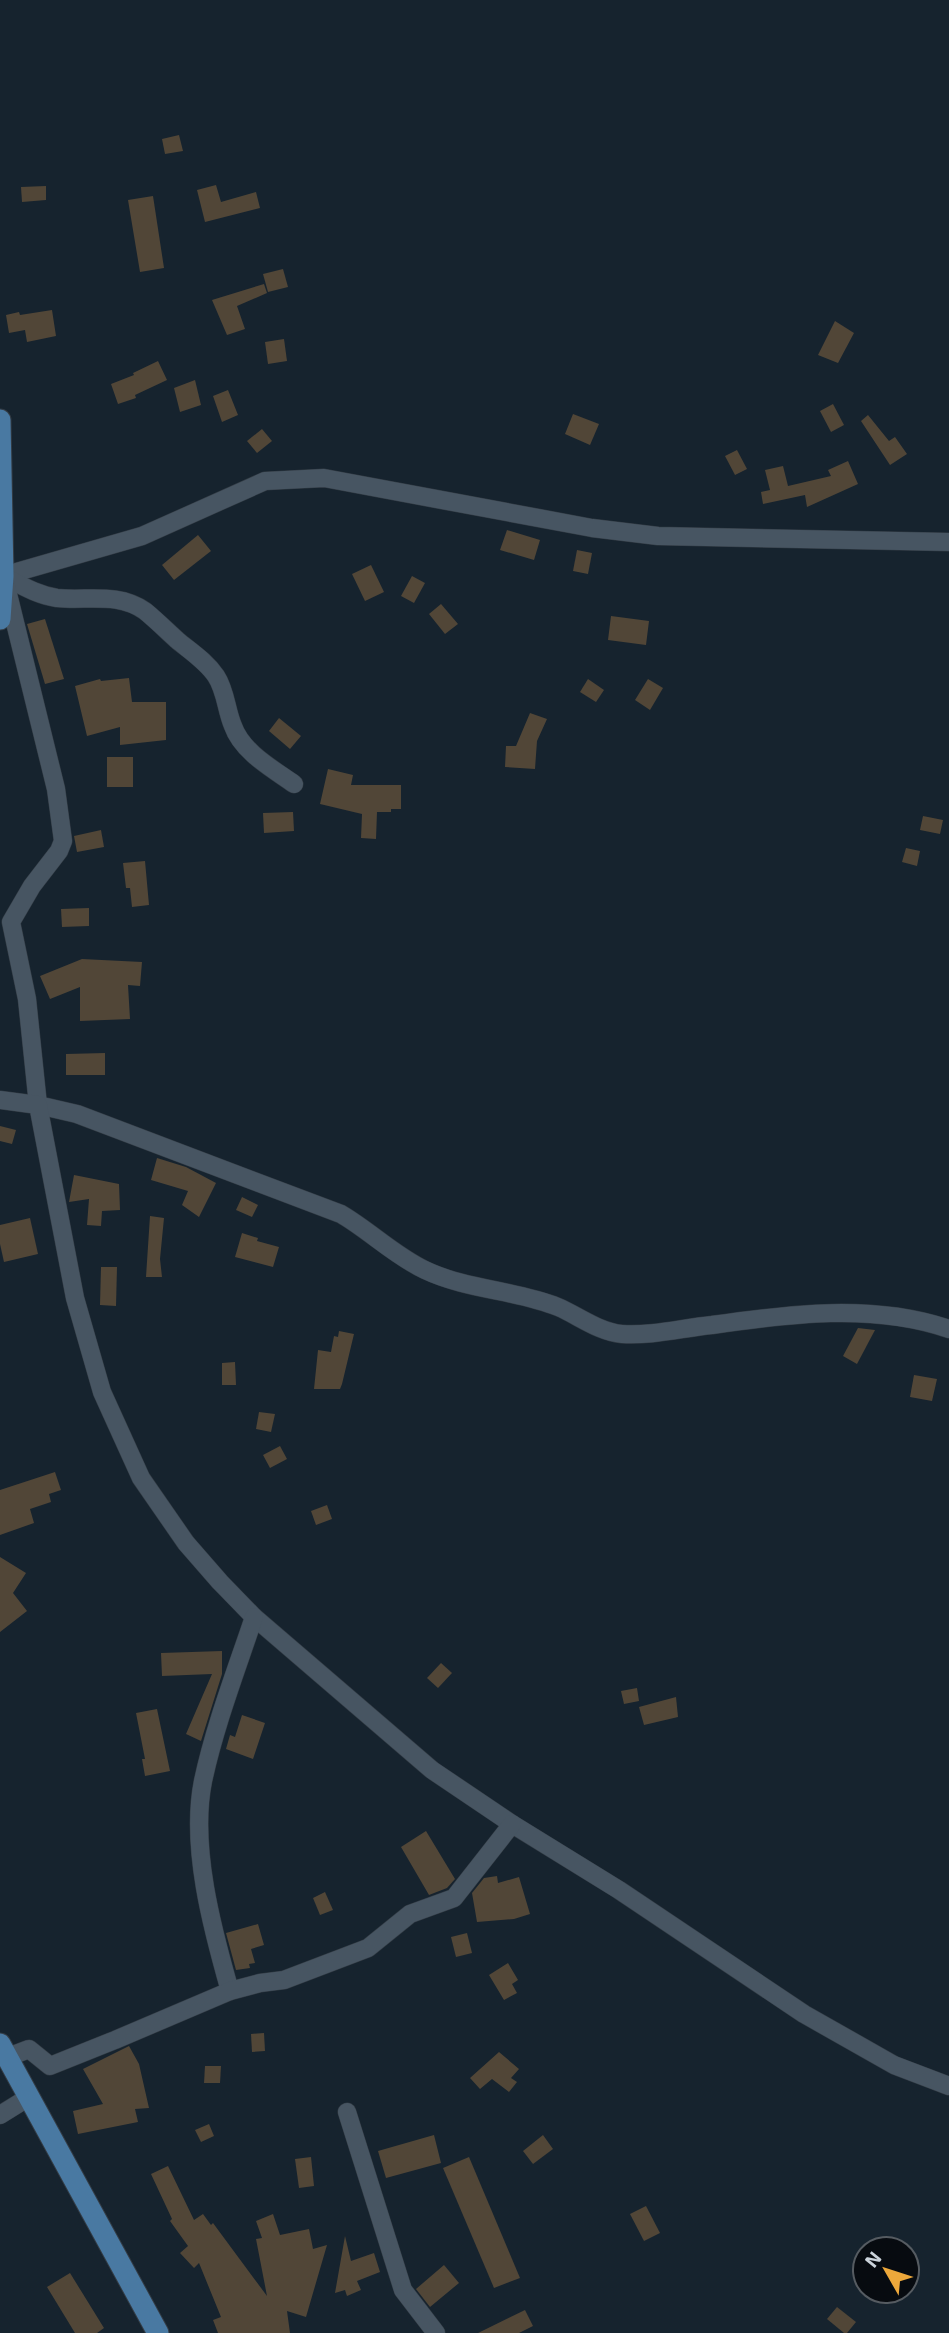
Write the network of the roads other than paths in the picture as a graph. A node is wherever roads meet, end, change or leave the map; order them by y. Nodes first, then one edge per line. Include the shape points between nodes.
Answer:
1 (0, 421) edge
2 (949, 542) edge
3 (3, 576) junction
4 (0, 619) edge
5 (294, 784) dead end
6 (0, 1100) edge
7 (38, 1105) junction
8 (949, 1329) edge
9 (254, 1617) junction
10 (512, 1824) junction
11 (230, 1991) junction
12 (4, 2050) edge
13 (949, 2086) edge
14 (29, 2096) junction
15 (347, 2112) dead end
16 (0, 2115) edge
17 (158, 2333) edge
18 (436, 2333) edge

1 - 3 main road
2 - 3 street via 658,536 324,478 265,481 142,536
3 - 4 main road
3 - 5 street via 37,594 108,597 144,611 217,676 239,738
3 - 7 street via 56,789 63,841 11,922 27,999
6 - 7 street
7 - 8 street via 77,1114 341,1214 427,1271 540,1301 620,1334 830,1313 921,1319
7 - 9 street via 75,1298 102,1392 141,1478 186,1542
9 - 10 street via 432,1769
9 - 11 street via 203,1782 200,1819 203,1872
10 - 11 street via 454,1898 410,1914 368,1948 333,1963 284,1980
10 - 13 street via 804,2014 894,2064
11 - 12 street via 50,2066 29,2049
12 - 14 main road
14 - 16 street
14 - 17 main road
15 - 18 street via 402,2290

